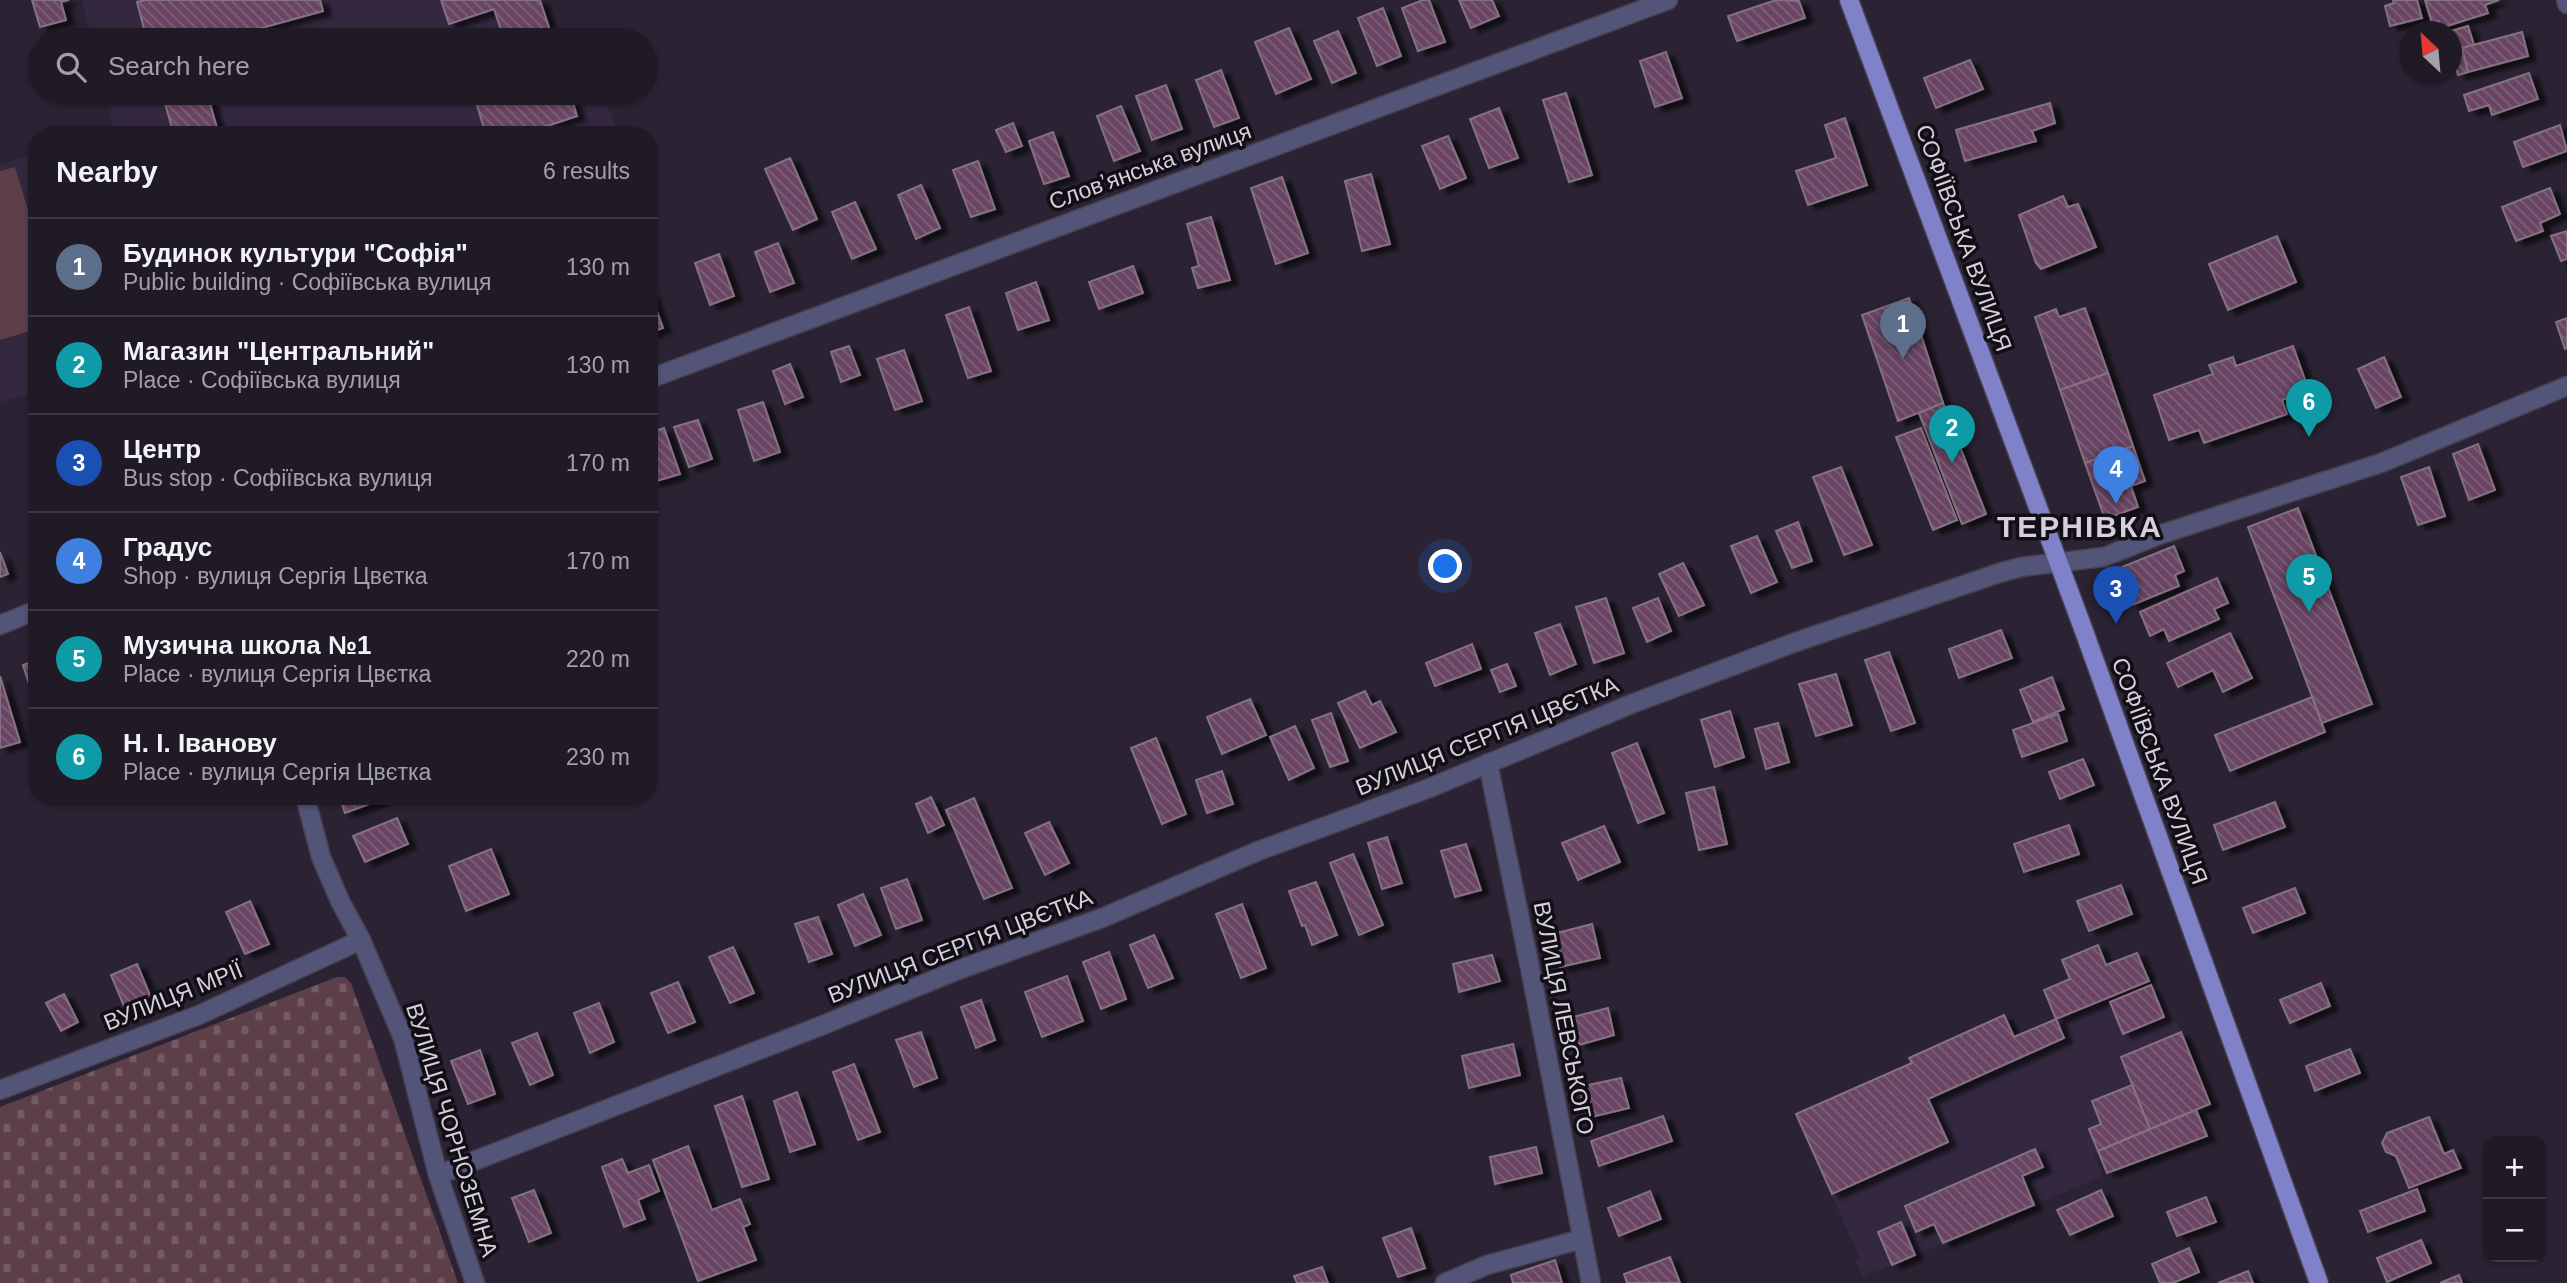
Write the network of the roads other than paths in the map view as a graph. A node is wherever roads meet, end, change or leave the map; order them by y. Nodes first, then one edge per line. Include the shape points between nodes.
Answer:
1 (1668, 0) edge
2 (1849, 0) edge
3 (658, 376) edge
4 (2567, 386) edge
5 (2058, 562) junction
6 (28, 614) edge
7 (0, 625) edge
8 (1488, 763) junction
9 (307, 805) edge
10 (361, 940) junction
11 (0, 1090) edge
12 (438, 1175) junction
13 (1582, 1238) junction
14 (475, 1283) edge
15 (1445, 1283) edge
16 (1591, 1283) edge
17 (2319, 1283) edge

1 - 3 street, Словʼянська вулиця
2 - 5 main road, СОФІЇВСЬКА ВУЛИЦЯ
4 - 5 street, ВУЛИЦЯ СЕРГІЯ ЦВЄТКА via 2381,463 2104,557
5 - 8 street, ВУЛИЦЯ СЕРГІЯ ЦВЄТКА via 1999,573 1793,643
5 - 17 main road, СОФІЇВСЬКА ВУЛИЦЯ
6 - 7 street
8 - 12 street, ВУЛИЦЯ СЕРГІЯ ЦВЄТКА
8 - 13 street, ВУЛИЦЯ ЛЕВСЬКОГО
9 - 10 street, ВУЛИЦЯ ЧОРНОЗЕМНА via 321,857
10 - 11 street, ВУЛИЦЯ МРІЇ via 199,1015
10 - 12 street, ВУЛИЦЯ ЧОРНОЗЕМНА via 402,1038
12 - 14 street, ВУЛИЦЯ ЧОРНОЗЕМНА
13 - 15 street via 1488,1265
13 - 16 street, ВУЛИЦЯ ЛЕВСЬКОГО

